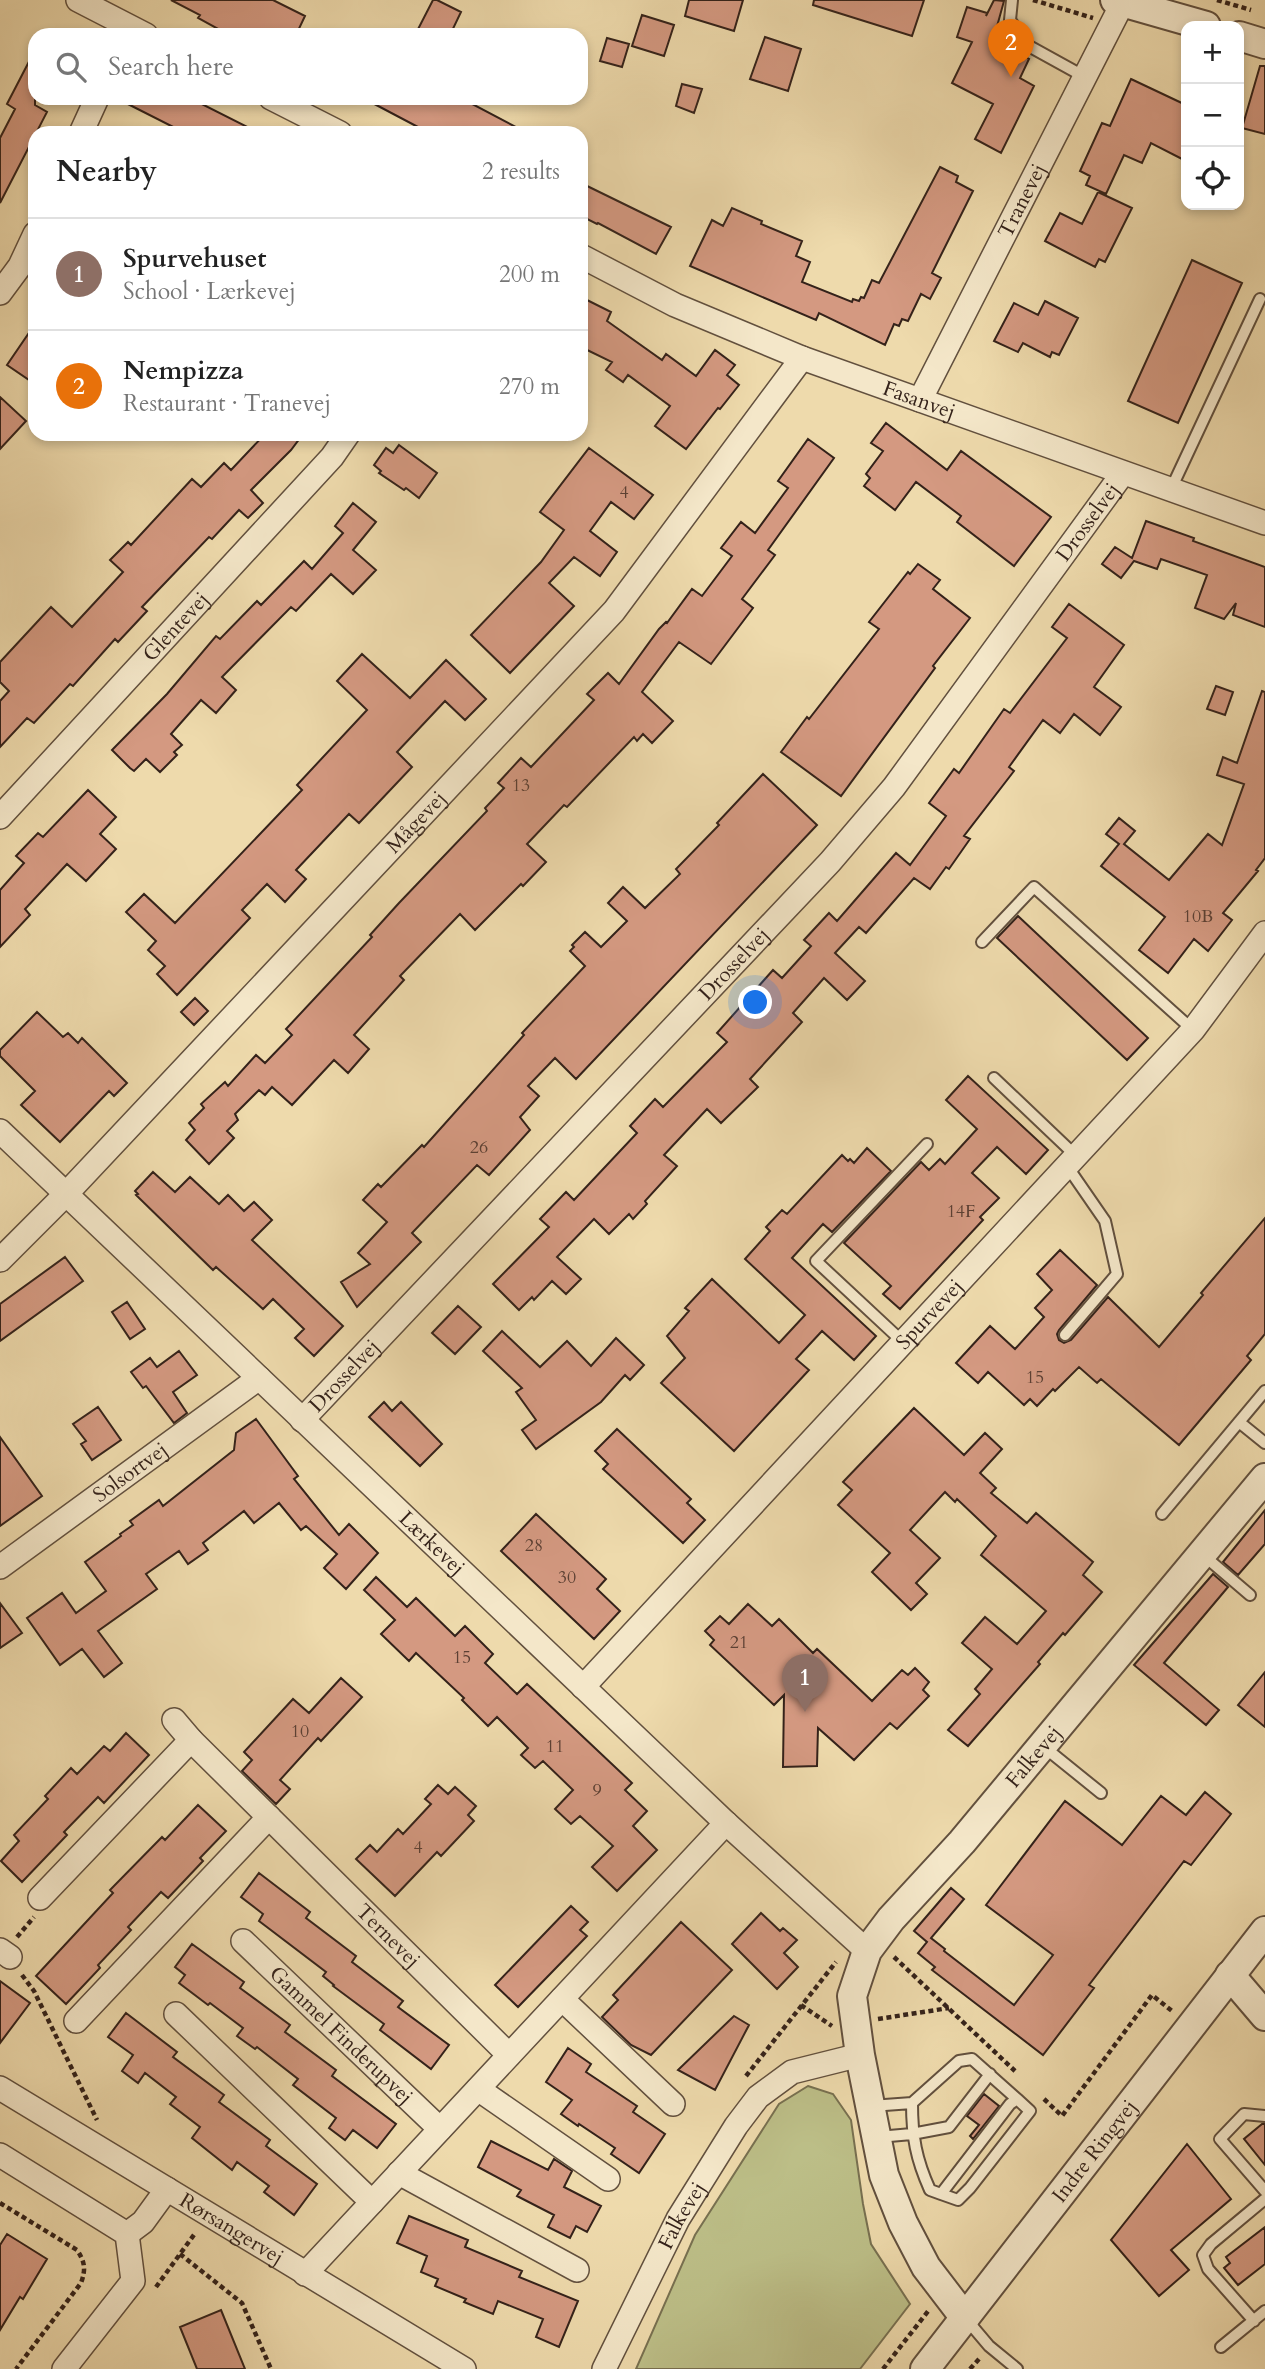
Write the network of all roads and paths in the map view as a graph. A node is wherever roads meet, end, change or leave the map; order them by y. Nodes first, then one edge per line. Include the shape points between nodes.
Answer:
1 (78, 0) edge
2 (1012, 0) edge
3 (1217, 0) edge
4 (1119, 1) edge
5 (1253, 11) dead end
6 (1189, 21) edge
7 (127, 28) edge
8 (1244, 38) edge
9 (1265, 44) edge
10 (1084, 77) junction
11 (94, 105) edge
12 (285, 105) edge
13 (84, 126) edge
14 (326, 126) edge
15 (28, 249) edge
16 (588, 260) edge
17 (0, 293) edge
18 (1260, 299) dead end
19 (802, 358) junction
20 (920, 400) junction
21 (343, 441) edge
22 (1123, 472) junction
23 (1171, 489) junction
24 (1265, 523) edge
25 (0, 817) edge
26 (1265, 933) edge
27 (982, 942) dead end
28 (1193, 1030) junction
29 (994, 1078) dead end
30 (0, 1131) edge
31 (927, 1144) dead end
32 (1072, 1161) junction
33 (66, 1194) junction
34 (0, 1261) edge
35 (1065, 1335) dead end
36 (904, 1343) junction
37 (259, 1378) junction
38 (1265, 1391) edge
39 (302, 1419) junction
40 (1239, 1422) junction
41 (1265, 1443) edge
42 (1265, 1478) edge
43 (1162, 1514) dead end
44 (1202, 1554) junction
45 (0, 1567) edge
46 (1250, 1595) dead end
47 (583, 1687) junction
48 (174, 1720) dead end
49 (191, 1740) junction
50 (1042, 1745) junction
51 (1101, 1793) dead end
52 (269, 1817) junction
53 (726, 1823) junction
54 (40, 1898) joint
55 (1265, 1930) edge
56 (243, 1941) dead end
57 (860, 1945) junction
58 (5, 1954) edge
59 (1230, 1975) junction
60 (562, 1999) junction
61 (176, 2014) dead end
62 (1265, 2016) edge
63 (76, 2021) dead end
64 (1190, 2026) junction
65 (509, 2055) junction
66 (860, 2055) junction
67 (990, 2074) junction
68 (1024, 2080) dead end
69 (0, 2088) edge
70 (478, 2089) junction
71 (1043, 2098) dead end
72 (1017, 2099) junction
73 (912, 2102) junction
74 (673, 2105) dead end
75 (871, 2106) junction
76 (1265, 2116) edge
77 (743, 2118) junction
78 (440, 2129) junction
79 (912, 2134) junction
80 (878, 2137) junction
81 (104, 2151) junction
82 (0, 2155) edge
83 (399, 2173) junction
84 (608, 2179) dead end
85 (167, 2189) junction
86 (1265, 2191) edge
87 (942, 2194) junction
88 (1265, 2199) edge
89 (372, 2202) junction
90 (0, 2203) edge
91 (127, 2234) junction
92 (180, 2254) dead end
93 (577, 2270) dead end
94 (305, 2274) junction
95 (1265, 2311) edge
96 (965, 2318) junction
97 (1254, 2321) junction
98 (1222, 2347) dead end
99 (16, 2369) edge
100 (65, 2369) edge
101 (271, 2369) edge
102 (464, 2369) edge
103 (604, 2369) edge
104 (925, 2369) edge
105 (1017, 2369) edge

1 - 7 street
2 - 10 lane via 1010,20 1027,45
3 - 5 path
4 - 6 street
4 - 10 street, Tranevej
8 - 9 street
10 - 20 street, Tranevej
11 - 13 street
12 - 14 street
15 - 17 street
16 - 19 street, Fasanvej via 675,305
18 - 23 lane
19 - 20 street, Fasanvej
19 - 33 street, Mågevej via 614,611
20 - 22 street, Fasanvej
21 - 25 street, Glentevej
22 - 23 street, Fasanvej
22 - 39 street, Drosselvej via 894,787 838,853
23 - 24 street, Fasanvej
26 - 28 street, Spurvevej
27 - 28 lane via 1034,887
28 - 32 street, Spurvevej
29 - 32 lane
30 - 33 street, Lærkevej
31 - 36 lane via 816,1261
32 - 35 lane via 1105,1221 1117,1274
32 - 36 street, Spurvevej
33 - 34 street, Mågevej
33 - 37 street, Lærkevej
36 - 47 street, Spurvevej
37 - 39 street, Lærkevej
37 - 45 street, Solsortvej
38 - 40 lane
39 - 47 street, Lærkevej
40 - 41 lane
40 - 43 lane
42 - 44 street, Falkevej
44 - 46 lane
44 - 50 street, Falkevej
47 - 53 street, Lærkevej
48 - 49 street, Ternevej
49 - 52 street, Ternevej
49 - 54 street
50 - 51 lane
50 - 57 street, Falkevej via 962,1842 891,1919
52 - 63 street
52 - 65 street, Ternevej
53 - 57 street, Lærkevej
53 - 60 street
54 - 58 path via 41,1909
55 - 59 street, Indre Ringvej
56 - 78 street, Gammel Finderupvej
57 - 66 street, Falkevej via 852,1996
57 - 68 path via 891,1953
57 - 77 path via 760,2056 731,2096
58 - 81 path via 34,1992 98,2122
59 - 62 street
59 - 64 street, Indre Ringvej
60 - 65 street
60 - 74 street
61 - 89 street
64 - 71 path via 1152,1995 1062,2116
64 - 96 street, Indre Ringvej
65 - 70 street
66 - 75 street, Falkevej
66 - 77 street, Falkevej via 792,2072 758,2097
67 - 72 lane
67 - 73 lane via 972,2059 959,2060
67 - 79 lane via 949,2127
69 - 81 street, Rørsangervej
70 - 78 street
70 - 84 street
72 - 87 lane
72 - 87 lane via 1030,2112 970,2188 958,2200
73 - 75 lane
73 - 79 lane
75 - 80 street, Falkevej
76 - 86 lane via 1244,2113 1220,2139
77 - 103 street, Falkevej via 678,2219
78 - 83 street
79 - 80 lane
79 - 87 lane via 930,2190
80 - 96 street, Falkevej via 884,2175 903,2223 926,2267
81 - 85 street, Rørsangervej
82 - 91 street
83 - 89 street
83 - 93 street
85 - 91 street via 143,2222
85 - 94 street, Rørsangervej
88 - 97 lane via 1203,2255 1208,2269
89 - 94 street
90 - 99 path via 77,2250 84,2260 81,2283
91 - 100 street via 133,2281
92 - 101 path via 242,2303
94 - 102 street, Rørsangervej
95 - 97 lane
96 - 104 street, Indre Ringvej
96 - 105 lane
97 - 98 lane

